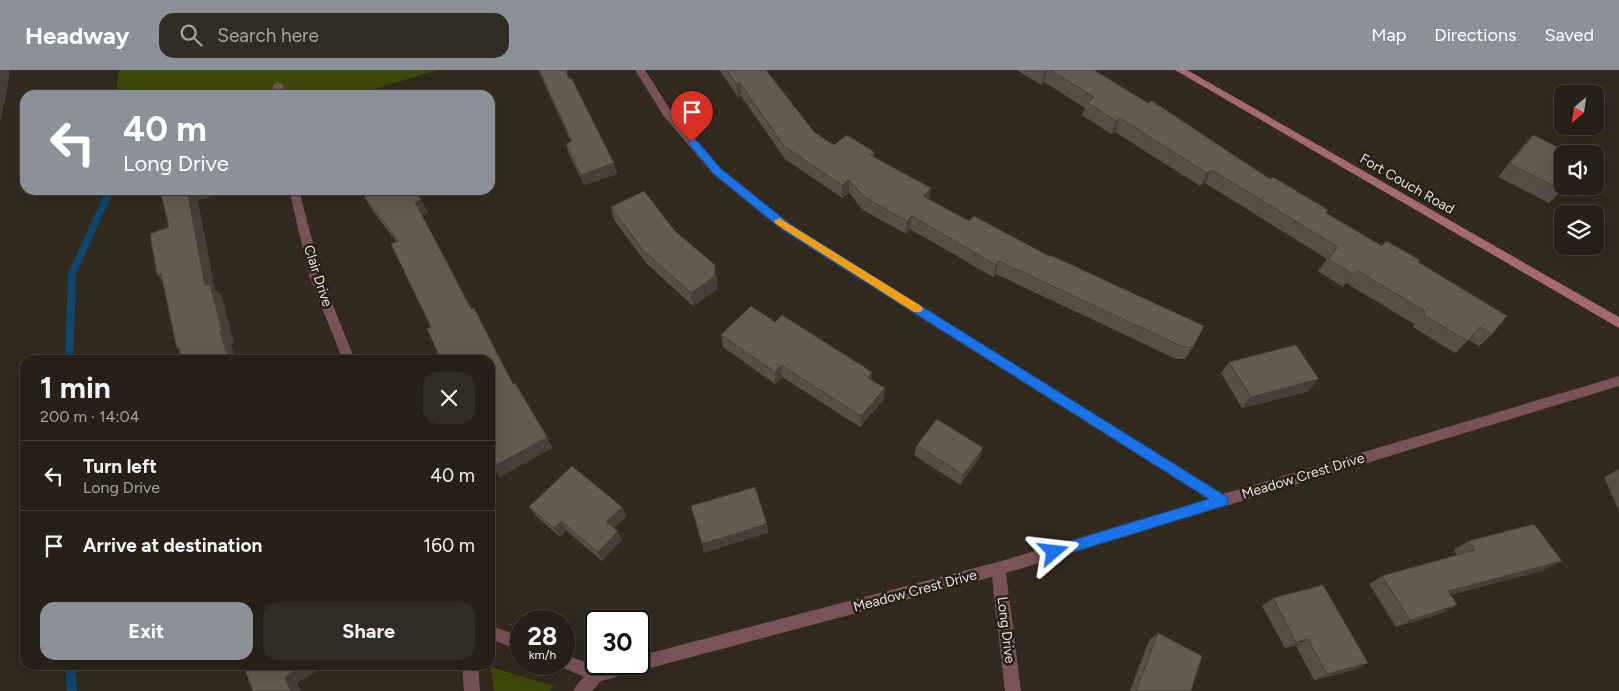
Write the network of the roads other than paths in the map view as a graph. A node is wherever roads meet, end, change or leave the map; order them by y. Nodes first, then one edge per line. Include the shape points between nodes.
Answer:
1 (640, 70) edge
2 (1180, 70) edge
3 (295, 195) edge
4 (1619, 323) edge
5 (347, 355) edge
6 (1619, 380) edge
7 (1222, 501) junction
8 (998, 569) junction
9 (495, 634) edge
10 (510, 640) edge
11 (650, 661) edge
12 (470, 670) edge
13 (597, 675) edge
14 (472, 691) edge
15 (581, 691) edge
16 (1013, 691) edge

1 - 7 street via 667,113 718,171 786,227
2 - 4 street, Fort Couch Road
3 - 5 street, Clair Drive via 316,278
6 - 7 street, Meadow Crest Drive
7 - 8 street, Meadow Crest Drive
8 - 11 street, Meadow Crest Drive
8 - 16 street, Long Drive
9 - 10 street
12 - 14 street
13 - 15 street

